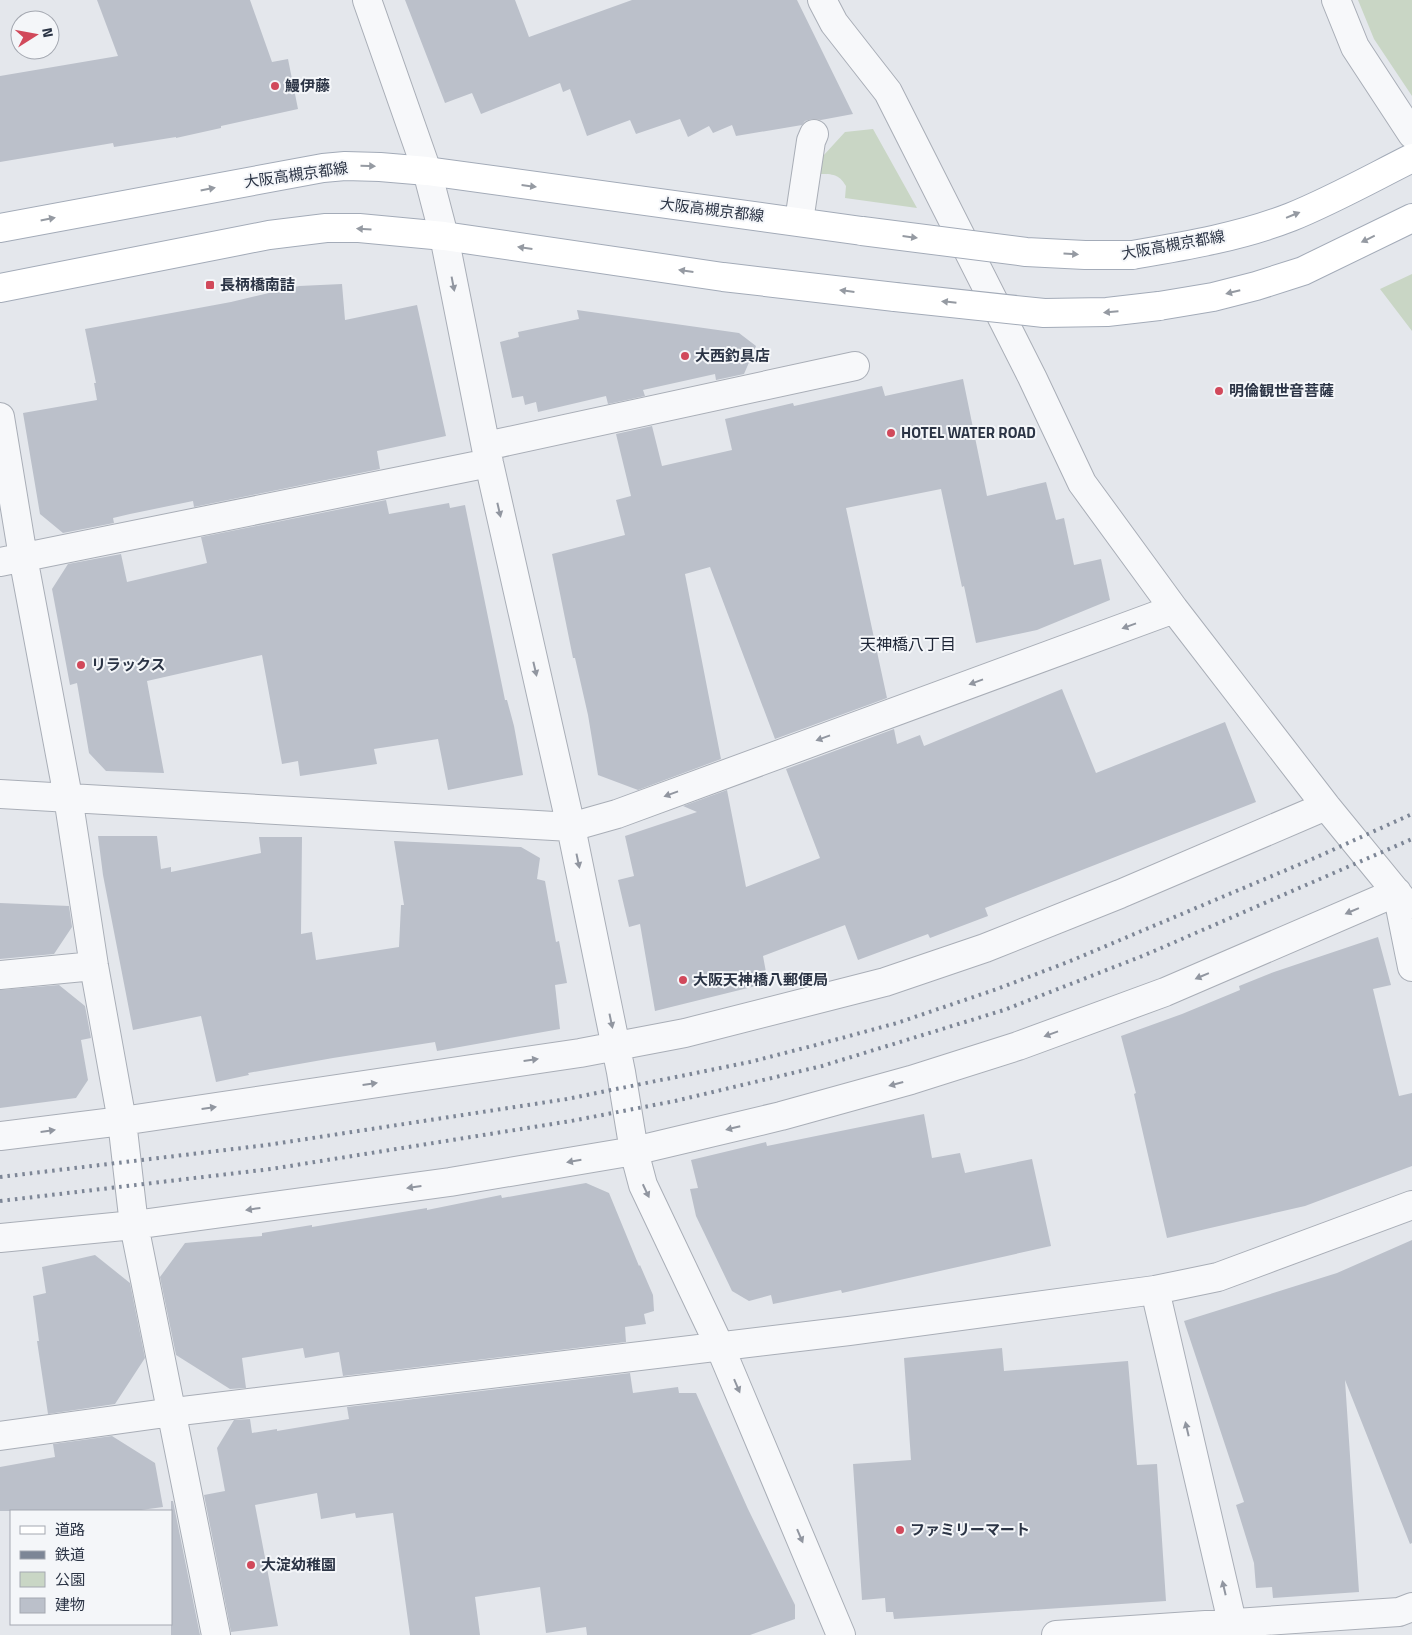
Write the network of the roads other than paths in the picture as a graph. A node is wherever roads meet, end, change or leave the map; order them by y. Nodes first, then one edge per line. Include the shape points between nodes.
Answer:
1 (367, 0) edge
2 (822, 0) edge
3 (1336, 0) edge
4 (814, 134) dead end
5 (1412, 134) edge
6 (1412, 158) edge
7 (427, 171) junction
8 (1412, 218) edge
9 (798, 222) junction
10 (0, 228) edge
11 (444, 236) junction
12 (0, 288) edge
13 (855, 366) dead end
14 (0, 417) edge
15 (487, 454) junction
16 (12, 560) edge
17 (1174, 609) junction
18 (0, 794) edge
19 (68, 797) junction
20 (1326, 806) junction
21 (571, 827) junction
22 (1404, 902) edge
23 (94, 966) junction
24 (1412, 967) edge
25 (0, 975) edge
26 (619, 1060) junction
27 (122, 1121) junction
28 (0, 1136) edge
29 (633, 1139) junction
30 (1412, 1205) edge
31 (134, 1225) junction
32 (0, 1238) edge
33 (1155, 1290) junction
34 (720, 1346) junction
35 (173, 1412) junction
36 (0, 1436) edge
37 (1412, 1607) edge
38 (1235, 1627) edge
39 (216, 1635) edge
40 (841, 1635) edge
41 (1056, 1635) edge

1 - 7 street
2 - 17 street via 834,23 888,92 1082,483
3 - 5 street via 1355,47
4 - 9 street
9 -> 6 main road, 大阪高槻京都線, bridge via 1026,252 1132,255 1200,243 1291,217
7 -> 9 main road, 大阪高槻京都線
10 -> 7 main road, 大阪高槻京都線 via 323,168 380,167
7 - 11 street
8 -> 11 main road, bridge via 1280,279 1213,297 1107,312 1044,313 895,297 723,277
11 -> 12 main road via 359,228 288,232
11 -> 15 street
13 - 15 street
14 - 16 street
15 - 16 street
15 -> 21 street
16 - 19 street
17 - 20 street
17 -> 21 street via 626,810
18 - 19 street
19 - 21 street
19 - 23 street
20 - 22 street
20 - 26 street via 985,948 884,982 685,1033
21 -> 26 street
22 - 24 street
22 -> 29 street via 1018,1046 893,1086 781,1116
23 - 25 street
23 - 27 street
27 -> 26 street
26 - 29 street
28 -> 27 street
27 - 31 street
29 -> 31 street via 450,1182
29 -> 34 street via 643,1185
30 - 33 street via 1218,1277
31 - 32 street
31 - 35 street
33 - 34 street
38 -> 33 street
34 - 35 street
34 -> 40 street
35 - 36 street
35 - 39 street
37 - 38 street via 1399,1612
38 - 41 street

